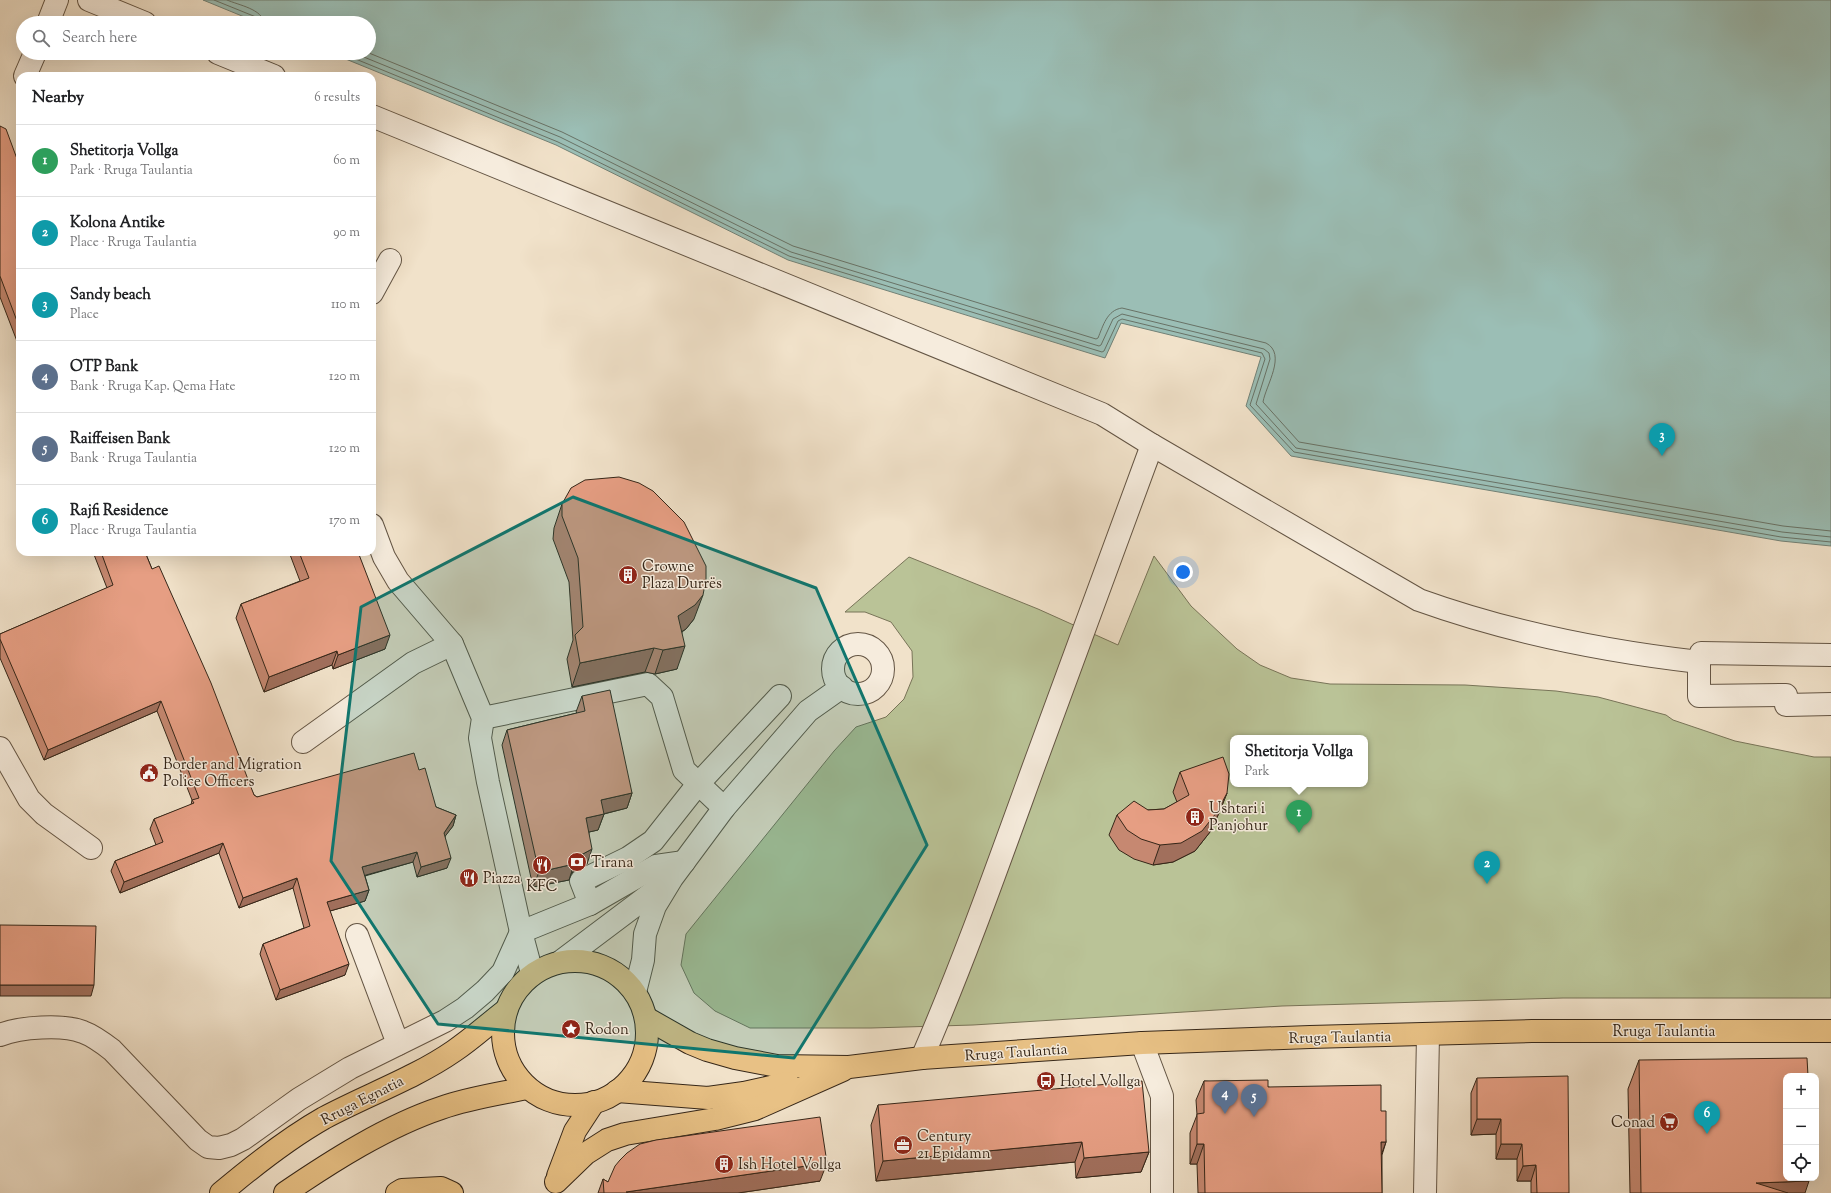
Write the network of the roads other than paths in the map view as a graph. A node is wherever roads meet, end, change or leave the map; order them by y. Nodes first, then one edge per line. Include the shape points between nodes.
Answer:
1 (57, 0) edge
2 (89, 0) edge
3 (51, 16) edge
4 (128, 16) edge
5 (32, 60) edge
6 (235, 60) edge
7 (27, 72) edge
8 (264, 72) edge
9 (376, 118) edge
10 (390, 260) dead end
11 (376, 286) edge
12 (1152, 445) junction
13 (376, 536) edge
14 (452, 644) junction
15 (1831, 655) edge
16 (1699, 662) junction
17 (842, 687) dead end
18 (780, 696) dead end
19 (1831, 704) edge
20 (483, 718) junction
21 (303, 742) dead end
22 (0, 748) edge
23 (698, 784) junction
24 (724, 808) junction
25 (91, 848) dead end
26 (678, 870) junction
27 (590, 904) junction
28 (521, 932) junction
29 (357, 935) dead end
30 (560, 962) junction
31 (532, 973) junction
32 (635, 992) junction
33 (505, 1011) junction
34 (646, 1018) junction
35 (1831, 1031) edge
36 (0, 1035) edge
37 (1428, 1035) junction
38 (1142, 1043) junction
39 (398, 1044) junction
40 (922, 1058) junction
41 (849, 1067) junction
42 (527, 1088) junction
43 (617, 1091) junction
44 (594, 1102) junction
45 (555, 1187) edge
46 (221, 1193) edge
47 (286, 1193) edge
48 (397, 1193) edge
49 (452, 1193) edge
50 (1162, 1193) edge
51 (1425, 1193) edge

1 - 3 street
2 - 4 street
5 - 7 street
6 - 8 street
9 - 12 street via 1102,414
10 - 11 street
12 - 16 street via 1418,600 1464,616 1552,640
12 - 40 street via 943,1010
13 - 14 street via 384,557 398,581
14 - 20 street
14 - 21 street via 413,663
15 - 16 street via 1701,653
16 - 19 street via 1699,696
17 - 24 street via 808,711
18 - 23 street
20 - 23 street via 648,684 662,698 684,770
20 - 28 street via 480,738
22 - 25 street via 28,799 44,814
23 - 24 street
23 - 27 street via 653,841 628,858 581,881
24 - 26 street
26 - 27 street via 656,866
26 - 30 street
26 - 32 street via 655,906 645,934 643,960
27 - 28 street
28 - 31 street
28 - 39 street via 503,972 485,991 446,1021
29 - 39 street
30 - 31 main road
30 - 32 main road via 578,960 610,969 624,979
31 - 33 main road via 516,990
32 - 34 main road
33 - 42 main road via 502,1033 505,1053 514,1072
33 - 46 main road, Rruga Egnatia via 454,1051 323,1119 290,1139
34 - 41 main road, Rruga Taulantia via 690,1043 735,1058 777,1066
34 - 43 main road via 647,1039 642,1059 632,1077
35 - 37 main road, Rruga Taulantia via 1532,1031
36 - 39 street via 22,1029 63,1028 83,1031 112,1050 198,1140 208,1147 219,1148 243,1140 298,1099
37 - 38 main road, Rruga Taulantia
37 - 51 street
38 - 40 main road, Rruga Taulantia
38 - 50 street via 1162,1096
40 - 41 main road, Rruga Taulantia
41 - 43 main road, Rruga Taulantia via 779,1086 708,1098
41 - 45 main road via 755,1109 715,1119 625,1134 607,1140 585,1154
42 - 44 main road via 542,1098 559,1104 577,1105
42 - 47 main road via 439,1108 352,1151
43 - 44 main road
44 - 45 main road via 575,1131
48 - 49 main road via 402,1190 441,1188

